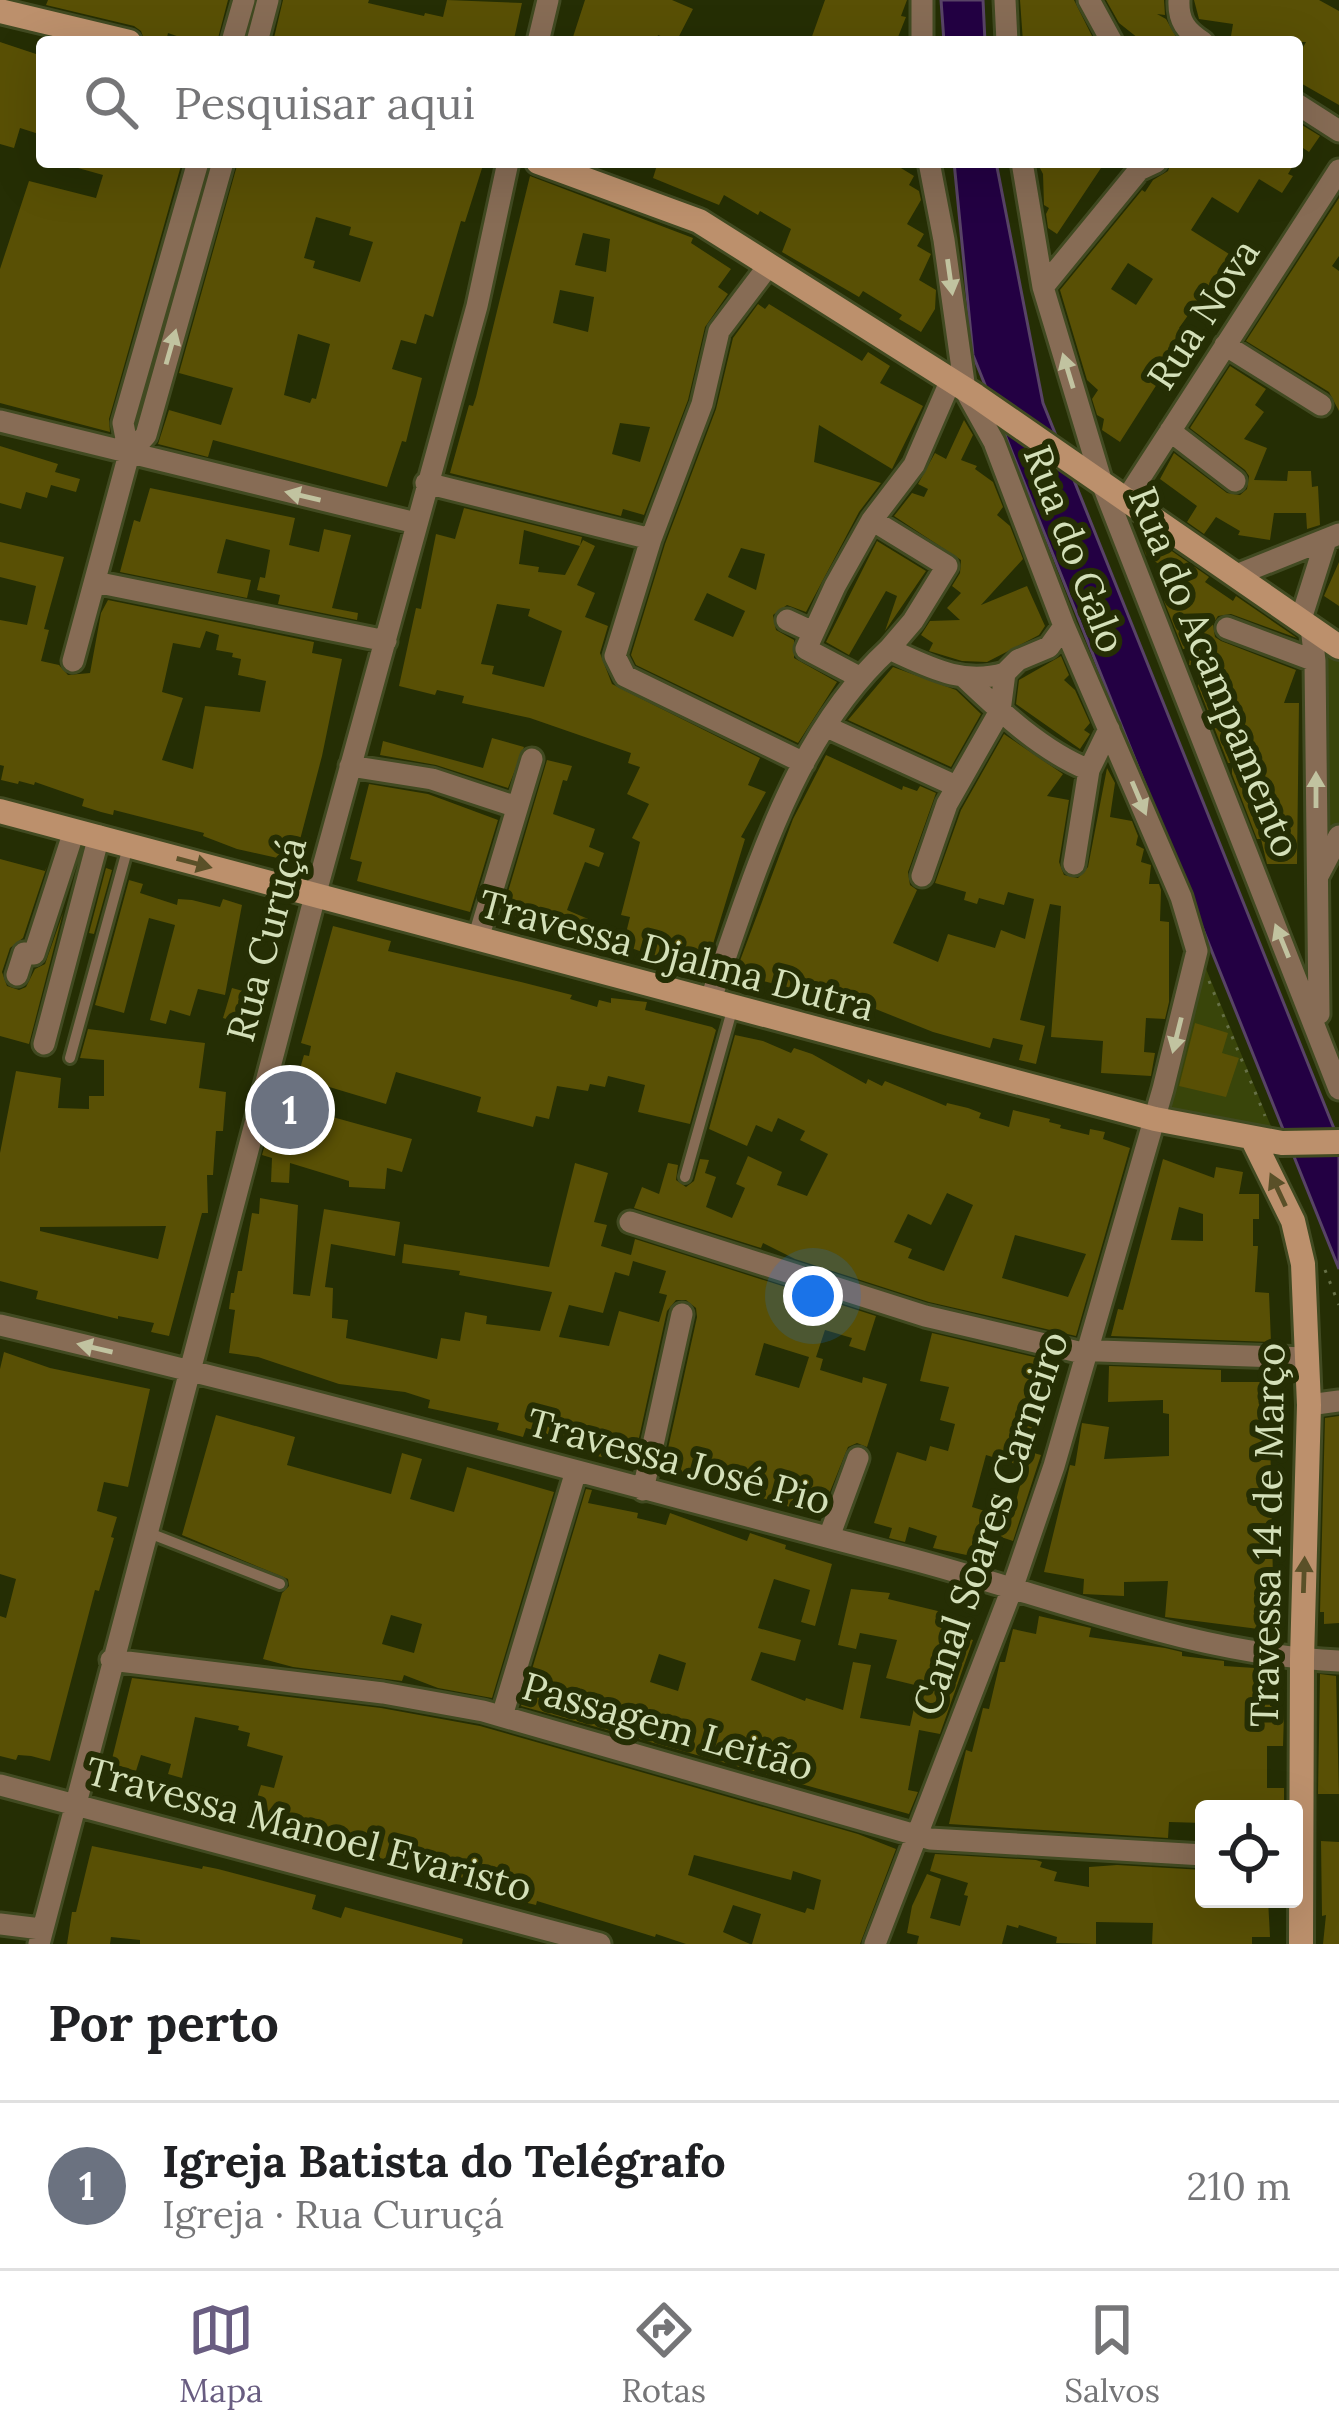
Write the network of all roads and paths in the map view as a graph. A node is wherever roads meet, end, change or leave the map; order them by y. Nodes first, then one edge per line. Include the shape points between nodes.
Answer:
1 (244, 0) edge
2 (268, 0) edge
3 (548, 0) edge
4 (922, 0) edge
5 (1005, 0) edge
6 (1089, 0) edge
7 (1179, 0) edge
8 (0, 10) edge
9 (105, 36) edge
10 (234, 36) edge
11 (259, 36) edge
12 (539, 36) edge
13 (922, 36) edge
14 (1007, 36) edge
15 (1109, 36) edge
16 (1196, 36) edge
17 (1303, 108) edge
18 (1339, 131) edge
19 (196, 168) edge
20 (221, 168) edge
21 (507, 168) edge
22 (554, 168) edge
23 (930, 168) edge
24 (1023, 168) edge
25 (1142, 168) edge
26 (1339, 170) edge
27 (769, 265) junction
28 (1043, 287) junction
29 (1226, 345) junction
30 (964, 389) junction
31 (1321, 405) dead end
32 (0, 421) edge
33 (1170, 431) junction
34 (129, 454) junction
35 (1093, 476) junction
36 (1235, 481) dead end
37 (426, 483) junction
38 (1127, 498) junction
39 (872, 520) junction
40 (416, 523) junction
41 (1332, 537) edge
42 (651, 539) junction
43 (1238, 574) junction
44 (95, 582) junction
45 (787, 620) dead end
46 (1306, 623) junction
47 (1064, 626) junction
48 (1227, 628) dead end
49 (813, 632) junction
50 (386, 640) junction
51 (1339, 647) edge
52 (889, 650) junction
53 (73, 661) dead end
54 (1315, 661) junction
55 (1005, 673) junction
56 (859, 677) junction
57 (965, 678) junction
58 (1000, 711) junction
59 (827, 728) junction
60 (1109, 729) junction
61 (532, 759) dead end
62 (804, 764) junction
63 (350, 766) junction
64 (1089, 770) junction
65 (956, 786) junction
66 (517, 807) junction
67 (0, 811) edge
68 (87, 834) junction
69 (1339, 836) edge
70 (129, 845) junction
71 (1074, 864) dead end
72 (922, 876) dead end
73 (1316, 880) junction
74 (315, 896) junction
75 (478, 939) junction
76 (1197, 951) joint
77 (17, 975) dead end
78 (721, 1004) junction
79 (1319, 1033) junction
80 (44, 1044) dead end
81 (70, 1058) dead end
82 (1339, 1089) edge
83 (1160, 1120) junction
84 (1252, 1138) junction
85 (1339, 1142) edge
86 (685, 1177) dead end
87 (630, 1222) dead end
88 (682, 1314) dead end
89 (0, 1325) edge
90 (1093, 1352) junction
91 (1307, 1358) junction
92 (190, 1370) junction
93 (1339, 1401) edge
94 (1309, 1405) junction
95 (857, 1458) dead end
96 (576, 1471) junction
97 (643, 1490) junction
98 (146, 1532) junction
99 (829, 1538) junction
100 (280, 1584) dead end
101 (1019, 1588) junction
102 (1302, 1659) junction
103 (111, 1660) junction
104 (1339, 1660) edge
105 (502, 1716) junction
106 (0, 1785) edge
107 (1298, 1800) edge
108 (74, 1804) junction
109 (924, 1838) junction
110 (1195, 1854) edge
111 (1299, 1908) edge
112 (0, 1924) edge
113 (40, 1936) edge
114 (600, 1944) edge
115 (875, 1944) edge
116 (891, 1944) edge
117 (1301, 1944) edge

1 - 10 street
2 - 11 street
3 - 12 street
4 - 13 street
5 - 14 street
6 - 15 street
7 - 16 street via 1180,18
8 - 9 street
17 - 18 street
19 - 34 street via 123,423
34 -> 20 street via 146,435
21 - 37 street, Rua Curuçá
22 - 27 street via 699,221
23 -> 30 street, Rua do Galo
24 - 28 street, Rua do Acampamento
25 - 28 street
26 - 29 street, Rua Nova
27 - 30 street
27 - 42 street via 719,331 702,404
35 -> 28 street, Rua do Acampamento
29 - 31 street
29 - 33 street, Rua Nova
30 - 35 street
30 - 39 street
30 - 47 street, Rua do Galo via 994,442
32 - 34 street
33 - 36 street
33 - 38 street, Rua Nova
40 -> 34 street
34 - 44 street
35 - 38 street
79 -> 35 street, Rua do Acampamento
37 - 40 street, Rua Curuçá
37 - 42 street
38 - 43 street
39 - 49 street
39 - 52 street via 947,566
40 - 50 street, Rua Curuçá
41 - 43 street
41 - 46 street
42 - 62 street via 616,644 625,676
43 - 46 street
44 - 50 street
44 - 53 street
45 - 49 street
46 - 51 street
46 - 54 street
47 - 55 street via 1049,647
47 - 60 street, Rua do Galo
48 - 54 street
49 - 56 street via 806,649
50 - 63 street, Rua Curuçá
52 - 56 street
52 - 57 street
73 -> 54 street
55 - 57 street
55 - 58 street
56 - 59 street
57 - 58 street
58 - 64 street
58 - 65 street
59 - 62 street
59 - 65 street
60 - 64 street
60 -> 76 street, Rua do Galo
61 - 66 street
62 - 78 street via 774,824
63 - 66 street via 432,779
63 - 74 street, Rua Curuçá
64 - 71 street
65 - 72 street
66 - 75 street
67 - 68 street, Travessa Djalma Dutra
68 - 70 street, Travessa Djalma Dutra
68 - 77 street
68 - 80 street
69 - 73 street
70 -> 74 street, Travessa Djalma Dutra
70 - 81 lane
73 - 79 street
74 - 75 street, Travessa Djalma Dutra
74 - 92 street, Rua Curuçá
75 - 78 street, Travessa Djalma Dutra
76 -> 83 street, Canal Soares Carneiro
78 - 83 street, Travessa Djalma Dutra
78 - 86 lane
79 - 82 street, Rua do Acampamento
83 - 84 street, Travessa Djalma Dutra
83 - 90 street, Canal Soares Carneiro
84 - 85 street, Travessa Djalma Dutra
91 -> 84 street, Travessa 14 de Março via 1293,1221
87 - 90 street via 926,1316
88 - 97 street
92 -> 89 street, Travessa José Pio
90 - 91 street
90 - 101 street, Canal Soares Carneiro
91 - 94 street, Travessa 14 de Março
92 - 96 street, Travessa José Pio
92 - 98 street, Rua Curuçá
93 - 94 street
102 -> 94 street, Travessa 14 de Março
95 - 99 street
96 - 97 street, Travessa José Pio
96 - 105 street
97 - 99 street, Travessa José Pio
98 - 100 lane
98 - 103 street, Rua Curuçá
99 - 101 street, Travessa José Pio
101 - 102 street, Travessa José Pio via 1168,1632
101 - 109 street, Canal Soares Carneiro
102 - 104 street, Travessa José Pio
102 - 107 street, Travessa 14 de Março
103 - 105 street, Passagem Leitão
103 - 108 street, Rua Curuçá
105 - 109 street, Passagem Leitão
106 - 108 street, Travessa Manoel Evaristo
108 - 113 street, Rua Curuçá
108 - 114 street, Travessa Manoel Evaristo
109 - 110 street, Passagem Leitão
109 - 115 street, Canal Soares Carneiro
109 - 116 street, Canal Soares Carneiro
111 - 117 street, Travessa 14 de Março
112 - 113 street

